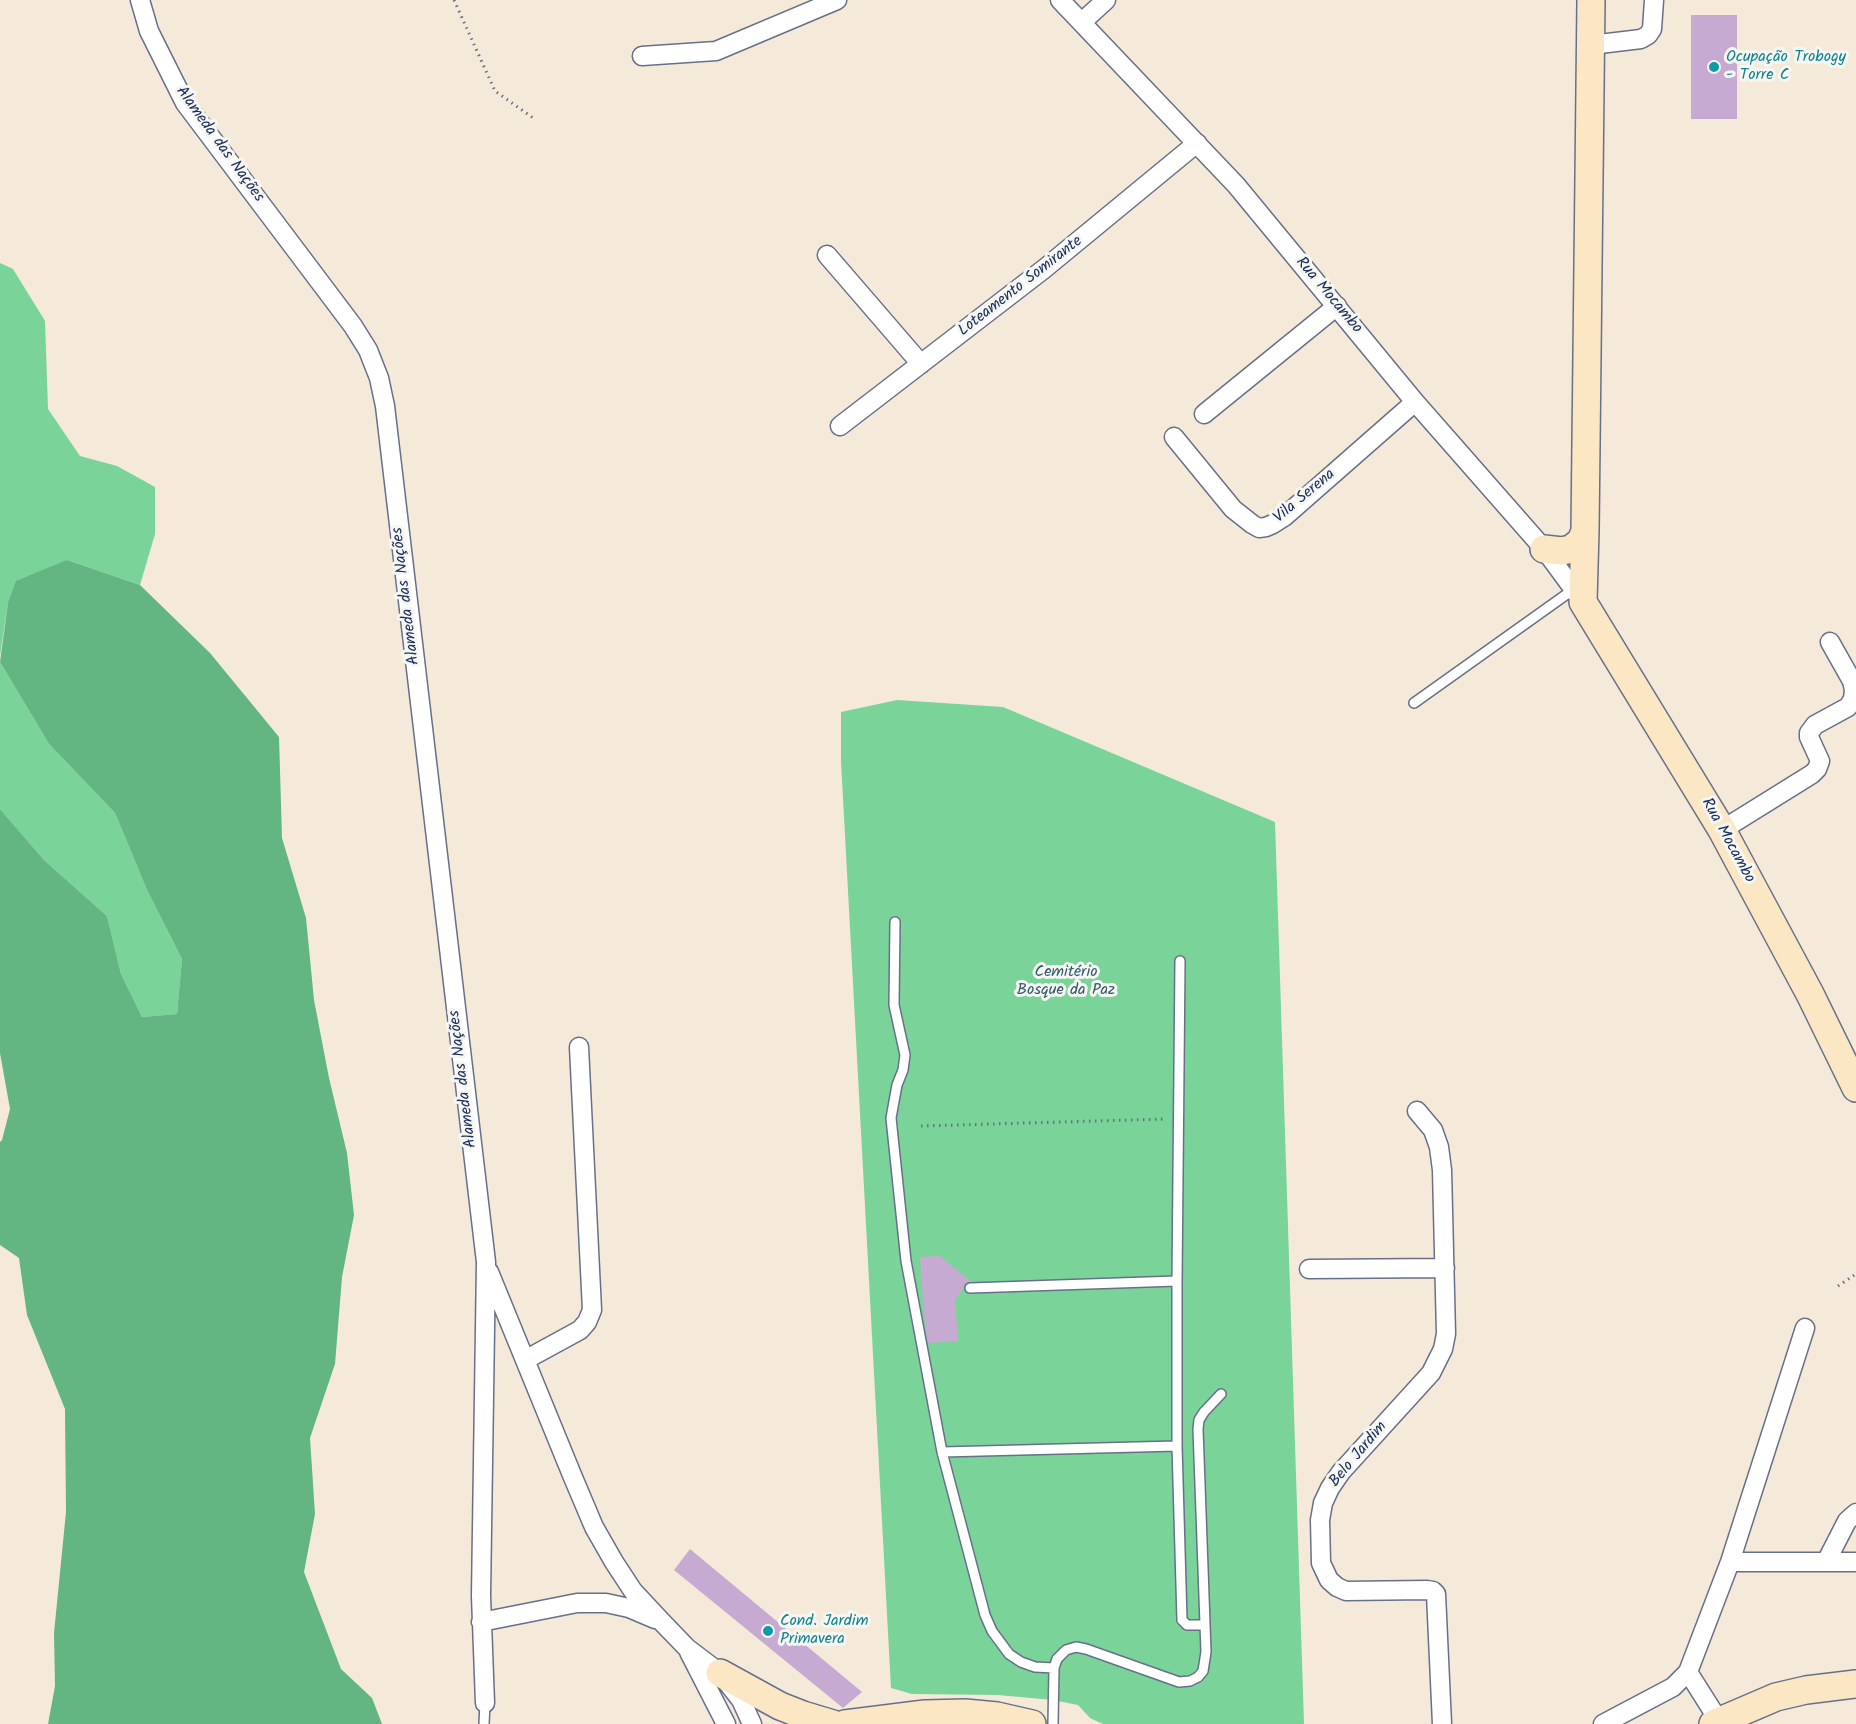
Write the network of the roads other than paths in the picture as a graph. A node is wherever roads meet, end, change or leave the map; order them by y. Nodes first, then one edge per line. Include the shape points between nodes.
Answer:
1 (140, 0) edge
2 (837, 0) edge
3 (1060, 0) edge
4 (1106, 0) edge
5 (1591, 0) edge
6 (1654, 0) edge
7 (1082, 22) junction
8 (1591, 45) junction
9 (642, 56) dead end
10 (1197, 143) junction
11 (827, 255) dead end
12 (1337, 306) junction
13 (921, 364) junction
14 (1416, 402) junction
15 (1204, 414) dead end
16 (840, 426) dead end
17 (1174, 437) dead end
18 (1585, 531) junction
19 (1544, 549) junction
20 (1578, 596) junction
21 (1830, 642) dead end
22 (1414, 702) dead end
23 (1722, 830) junction
24 (895, 922) dead end
25 (1180, 960) dead end
26 (579, 1047) dead end
27 (1856, 1088) edge
28 (1417, 1111) dead end
29 (486, 1262) junction
30 (1445, 1268) junction
31 (1309, 1269) dead end
32 (1176, 1281) junction
33 (970, 1288) dead end
34 (1804, 1328) dead end
35 (525, 1360) junction
36 (1221, 1394) dead end
37 (1177, 1446) junction
38 (942, 1452) junction
39 (1856, 1513) edge
40 (1730, 1562) junction
41 (1826, 1562) junction
42 (1856, 1562) edge
43 (660, 1620) junction
44 (481, 1622) junction
45 (1205, 1624) junction
46 (687, 1648) junction
47 (1054, 1668) junction
48 (1688, 1672) junction
49 (720, 1673) junction
50 (1856, 1684) edge
51 (485, 1703) joint
52 (1716, 1722) edge
53 (484, 1724) edge
54 (726, 1724) edge
55 (752, 1724) edge
56 (833, 1724) edge
57 (845, 1724) edge
58 (1032, 1724) edge
59 (1053, 1724) edge
60 (1442, 1724) edge
61 (1604, 1724) edge

1 - 29 street, Alameda das Nações via 148,31 185,103 353,326 379,378
2 - 9 street via 716,51
3 - 7 street, Rua Mocambo
4 - 7 street
5 - 8 main road
6 - 8 street via 1648,35
7 - 10 street, Rua Mocambo
8 - 18 main road
10 - 12 street, Rua Mocambo
10 - 13 street, Loteamento Somirante
11 - 13 street
12 - 14 street, Rua Mocambo
12 - 15 street
13 - 16 street, Loteamento Somirante
14 - 17 street, Vila Serena via 1284,517 1266,527 1252,524 1233,508
14 - 19 street, Rua Mocambo
18 - 19 main road via 1571,549
18 - 20 main road
19 - 20 street, Rua Mocambo
20 - 22 lane
20 - 23 main road, Rua Mocambo
21 - 23 street via 1854,690 1848,707 1809,732 1820,764 1812,774
23 - 27 main road, Rua Mocambo
24 - 38 lane via 894,1005 905,1055 891,1118 906,1261
25 - 32 lane
26 - 35 street via 592,1310 580,1330
28 - 30 street, Belo Jardim via 1433,1130 1439,1148
29 - 35 street, Alameda das Nações
29 - 44 street, Alameda das Nações
30 - 31 street
30 - 60 street, Belo Jardim via 1446,1334 1439,1360 1341,1472 1323,1503 1320,1520 1321,1563 1337,1587 1357,1592 1427,1590 1436,1594
32 - 33 lane
32 - 37 lane
34 - 40 street
35 - 43 street, Alameda das Nações via 594,1527 633,1591
36 - 45 lane via 1204,1412 1197,1429
37 - 38 lane
37 - 45 lane via 1182,1620 1187,1625
38 - 47 lane via 992,1631 1021,1662
39 - 41 street via 1847,1521
40 - 41 street
40 - 48 street
41 - 42 street
43 - 44 street, Alameda das Nações via 606,1603 577,1604
43 - 46 street, Alameda das Nações
44 - 51 street, Alameda das Nações
45 - 47 lane via 1203,1671 1190,1681 1179,1682 1076,1647 1066,1650
46 - 49 street, Alameda das Nações
46 - 54 street, Alameda das Nações
47 - 59 lane
48 - 52 street
48 - 61 street via 1673,1687
49 - 55 street, Alameda das Nações via 741,1700
49 - 56 main road via 780,1706
50 - 52 main road via 1776,1697
51 - 53 lane
57 - 58 main road via 965,1713

